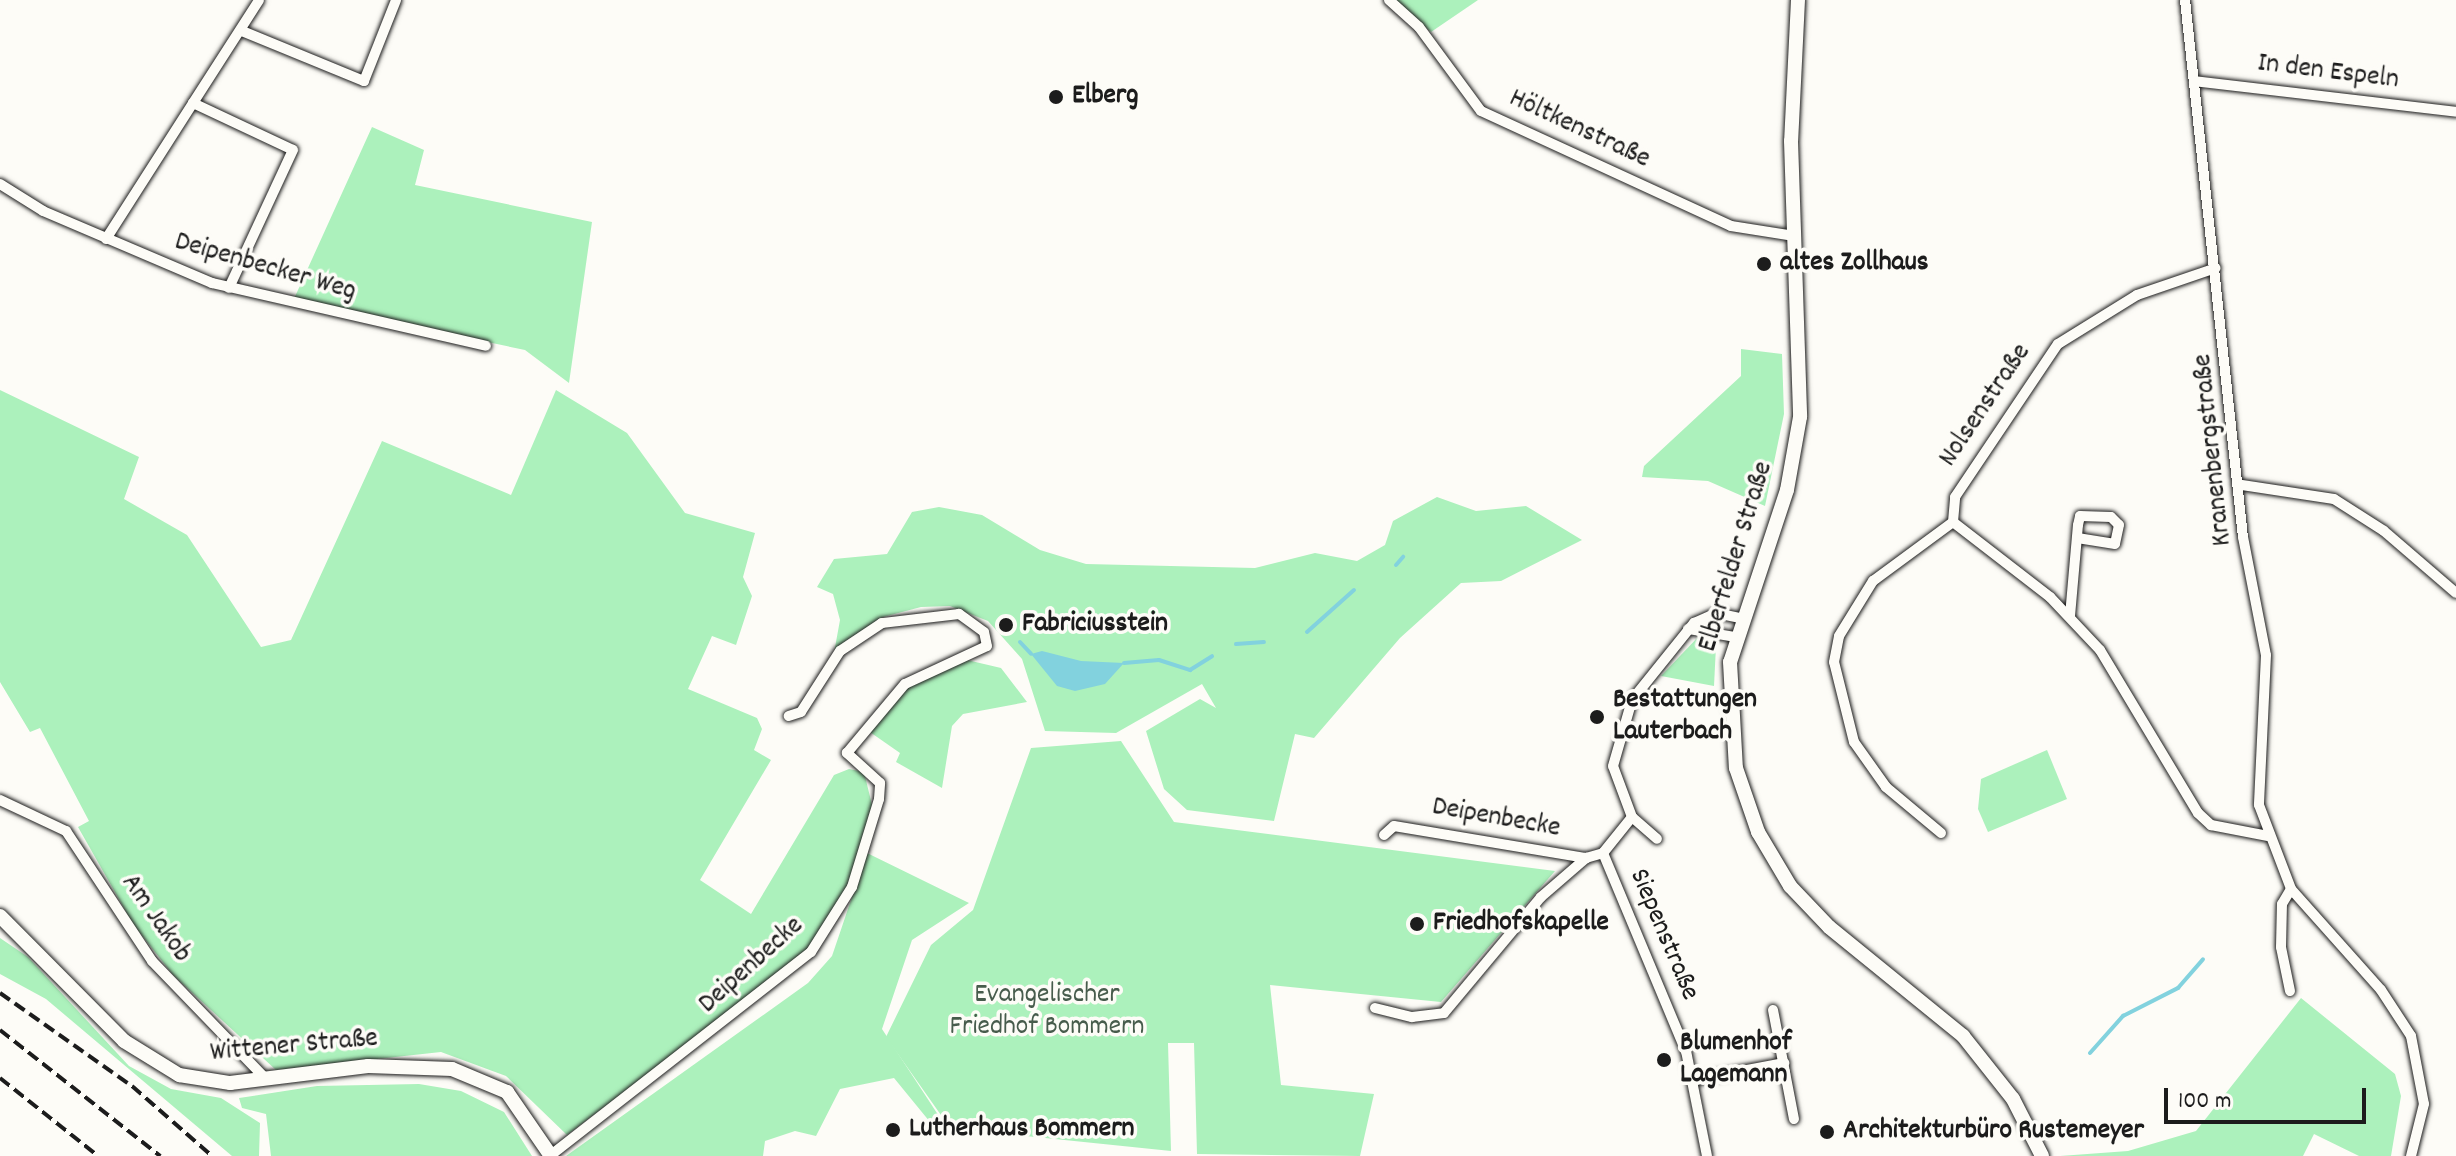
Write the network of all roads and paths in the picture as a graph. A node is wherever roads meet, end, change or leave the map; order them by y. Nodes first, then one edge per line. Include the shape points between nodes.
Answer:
1 (259, 0) edge
2 (396, 0) edge
3 (1389, 0) edge
4 (1798, 0) edge
5 (2185, 0) edge
6 (242, 31) junction
7 (2194, 81) junction
8 (193, 103) junction
9 (2456, 112) edge
10 (0, 184) edge
11 (1794, 236) junction
12 (106, 239) junction
13 (2216, 268) junction
14 (229, 288) junction
15 (486, 346) dead end
16 (2242, 485) junction
17 (1953, 522) junction
18 (2077, 538) dead end
19 (2456, 593) edge
20 (2070, 616) junction
21 (1740, 618) junction
22 (1688, 629) junction
23 (1735, 637) junction
24 (789, 716) dead end
25 (0, 800) edge
26 (1632, 817) junction
27 (1941, 833) dead end
28 (1384, 835) dead end
29 (2268, 836) junction
30 (1657, 839) dead end
31 (1603, 853) junction
32 (1586, 858) junction
33 (2291, 889) junction
34 (0, 916) edge
35 (2290, 991) dead end
36 (1375, 1008) dead end
37 (1773, 1010) dead end
38 (1784, 1063) junction
39 (266, 1079) junction
40 (1694, 1080) junction
41 (1794, 1119) dead end
42 (551, 1156) edge
43 (1707, 1156) edge
44 (2042, 1156) edge
45 (2411, 1156) edge

1 - 6 street
2 - 6 street via 364,81
3 - 11 street, Höltkenstraße via 1419,27 1481,111 1731,226
4 - 11 main road, Elberfelder Straße
5 - 7 street, Kranenbergstraße
6 - 8 street
7 - 9 street, In den Espeln
7 - 13 street, Kranenbergstraße
8 - 12 street
8 - 14 street via 293,150
10 - 12 street, Deipenbecker Weg
11 - 21 main road, Elberfelder Straße via 1797,444
12 - 14 street, Deipenbecker Weg
13 - 16 street, Kranenbergstraße
13 - 17 street, Nolsenstraße via 2137,295 2058,344 1955,497
14 - 15 street, Deipenbecker Weg
16 - 19 street via 2334,499 2384,531
16 - 29 street, Kranenbergstraße via 2243,537 2266,655 2257,772
17 - 20 street
17 - 27 street via 1873,581 1839,636 1834,662 1854,742 1886,787
18 - 20 street
20 - 29 street via 2108,660 2198,813 2211,825
21 - 22 street, Siepenstraße via 1716,613
21 - 23 main road, Elberfelder Straße
22 - 23 street
22 - 26 street, Siepenstraße via 1640,687 1620,726 1613,766
23 - 44 main road, Elberfelder Straße via 1728,702 1736,768 1778,870 1829,927 1963,1036 2005,1087
24 - 42 street, Deipenbecke via 801,712 840,651 882,623 936,613 973,620 987,646 905,684 861,730 851,756 880,783 879,799 833,923 772,988
25 - 39 street, Am Jakob via 66,831 152,961
26 - 30 street, Siepenstraße
26 - 31 street, Siepenstraße
28 - 32 street, Deipenbecke via 1394,826
29 - 33 street, Kranenbergstraße
31 - 32 street, Deipenbecke
31 - 40 street, Siepenstraße
32 - 36 street via 1541,897 1444,1013 1412,1017
33 - 35 street via 2282,904 2281,947
33 - 45 street, Kranenbergstraße via 2381,990 2411,1036 2424,1104
34 - 39 main road, Wittener Straße via 148,1059 207,1083
37 - 38 street
38 - 40 street
38 - 41 street
39 - 42 main road, Wittener Straße via 432,1066 507,1092
40 - 43 street, Siepenstraße

